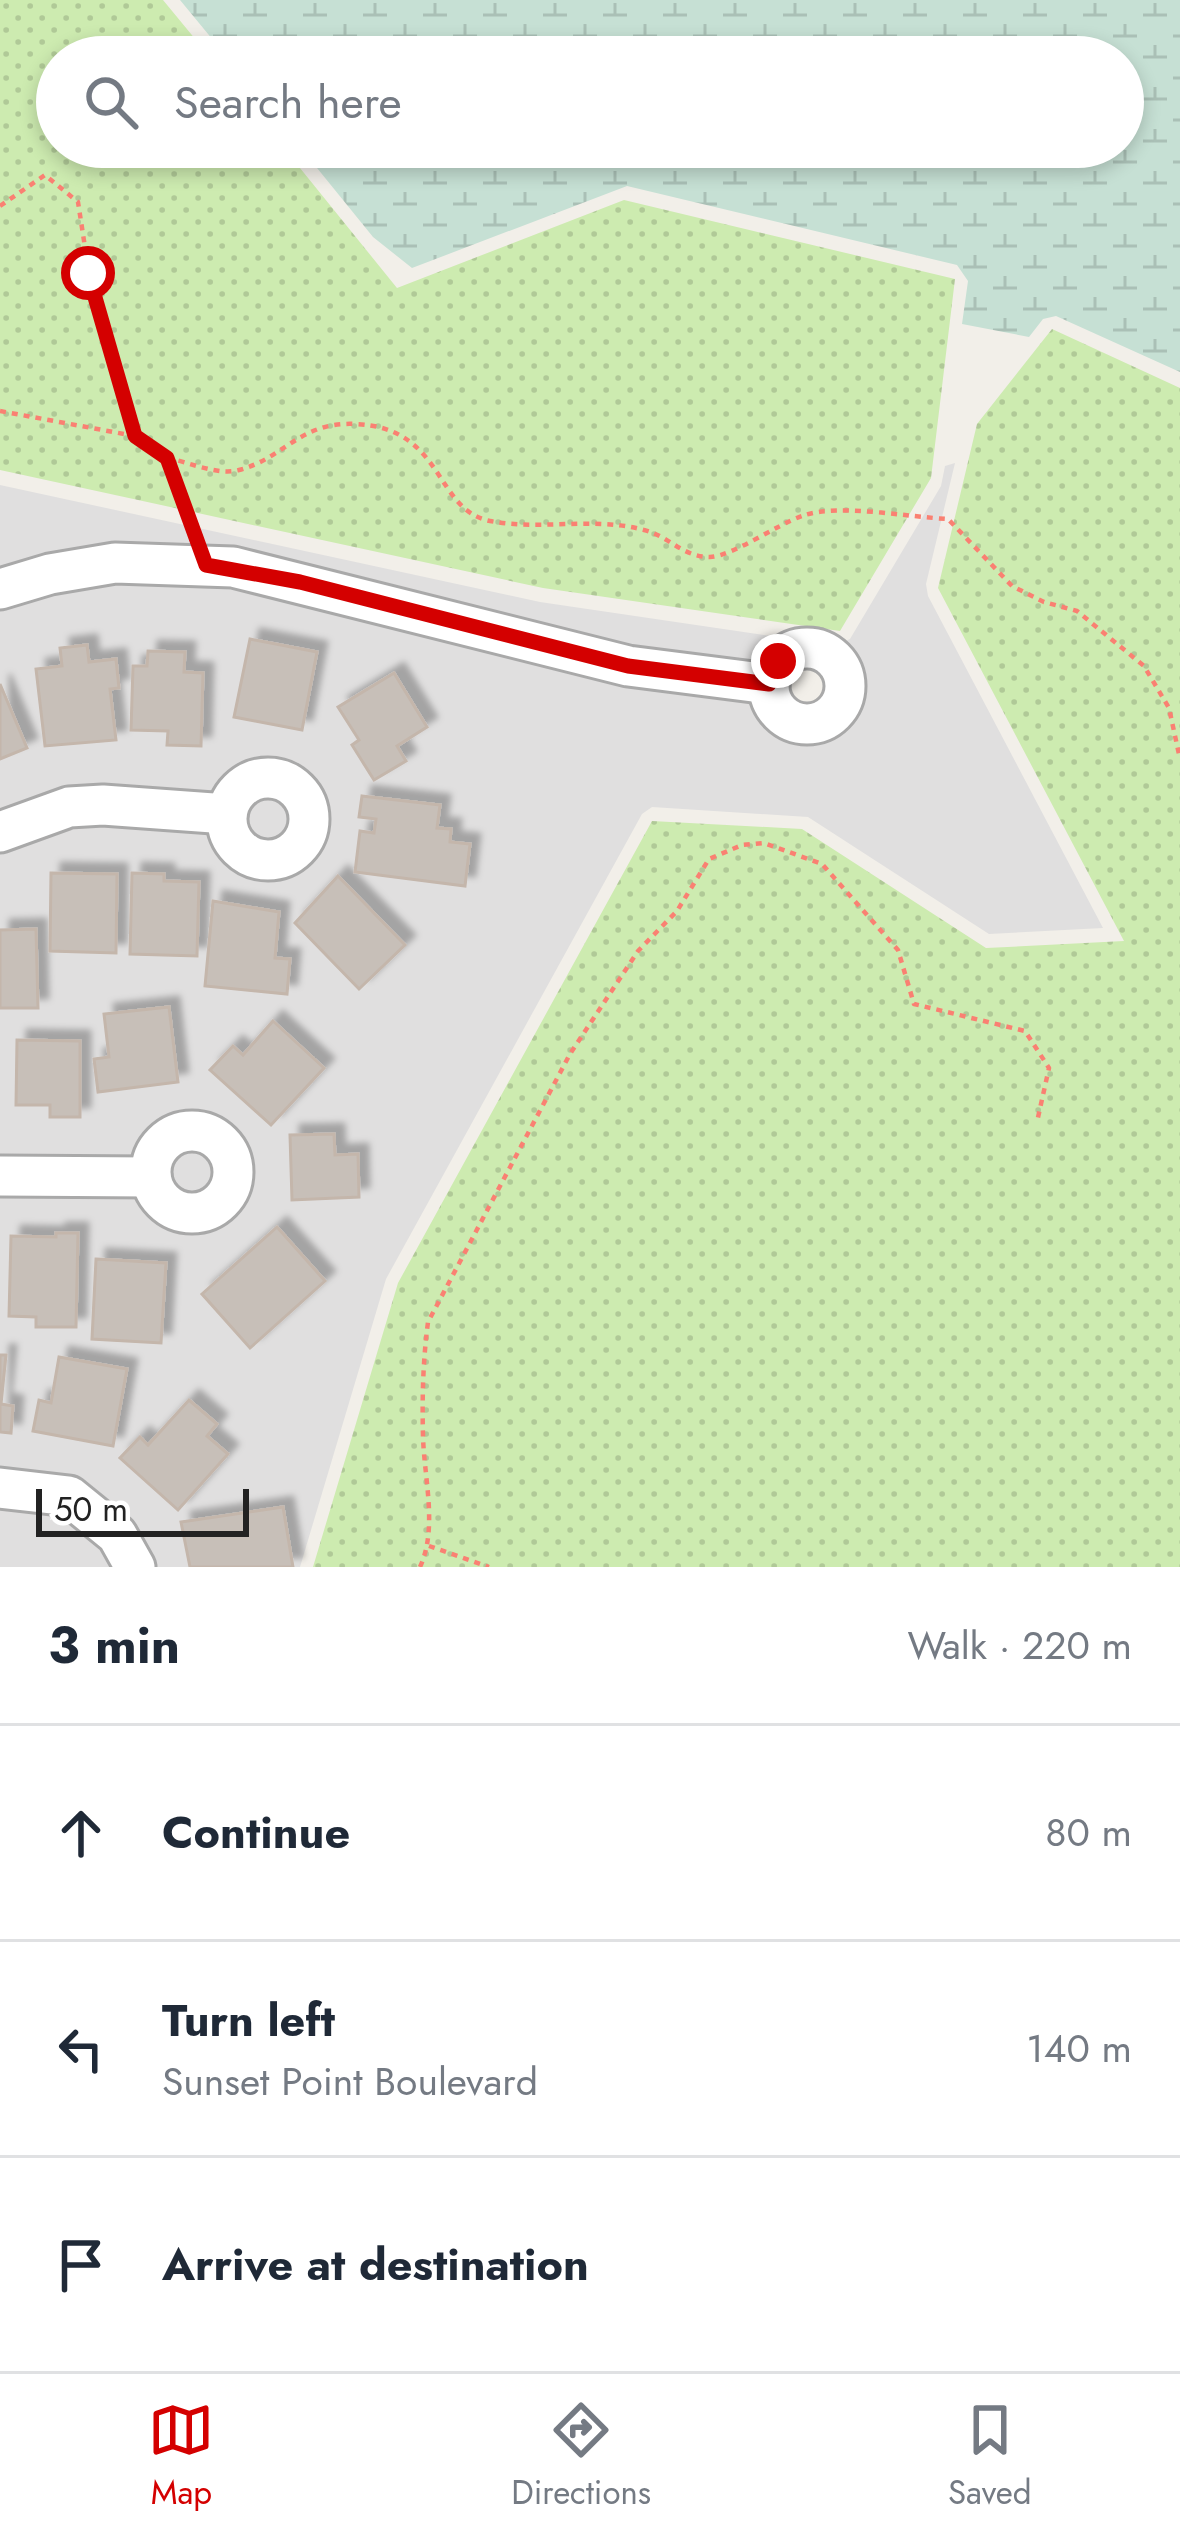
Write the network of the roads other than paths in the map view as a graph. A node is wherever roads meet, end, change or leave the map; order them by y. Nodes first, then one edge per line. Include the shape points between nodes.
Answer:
1 (0, 589) edge
2 (769, 684) dead end
3 (227, 814) dead end
4 (0, 832) edge
5 (0, 1176) edge
6 (151, 1177) dead end
7 (0, 1488) edge
8 (134, 1567) edge

1 - 2 street via 115,563 206,565 628,666
3 - 4 street via 69,806
5 - 6 street
7 - 8 street via 69,1496 117,1535

